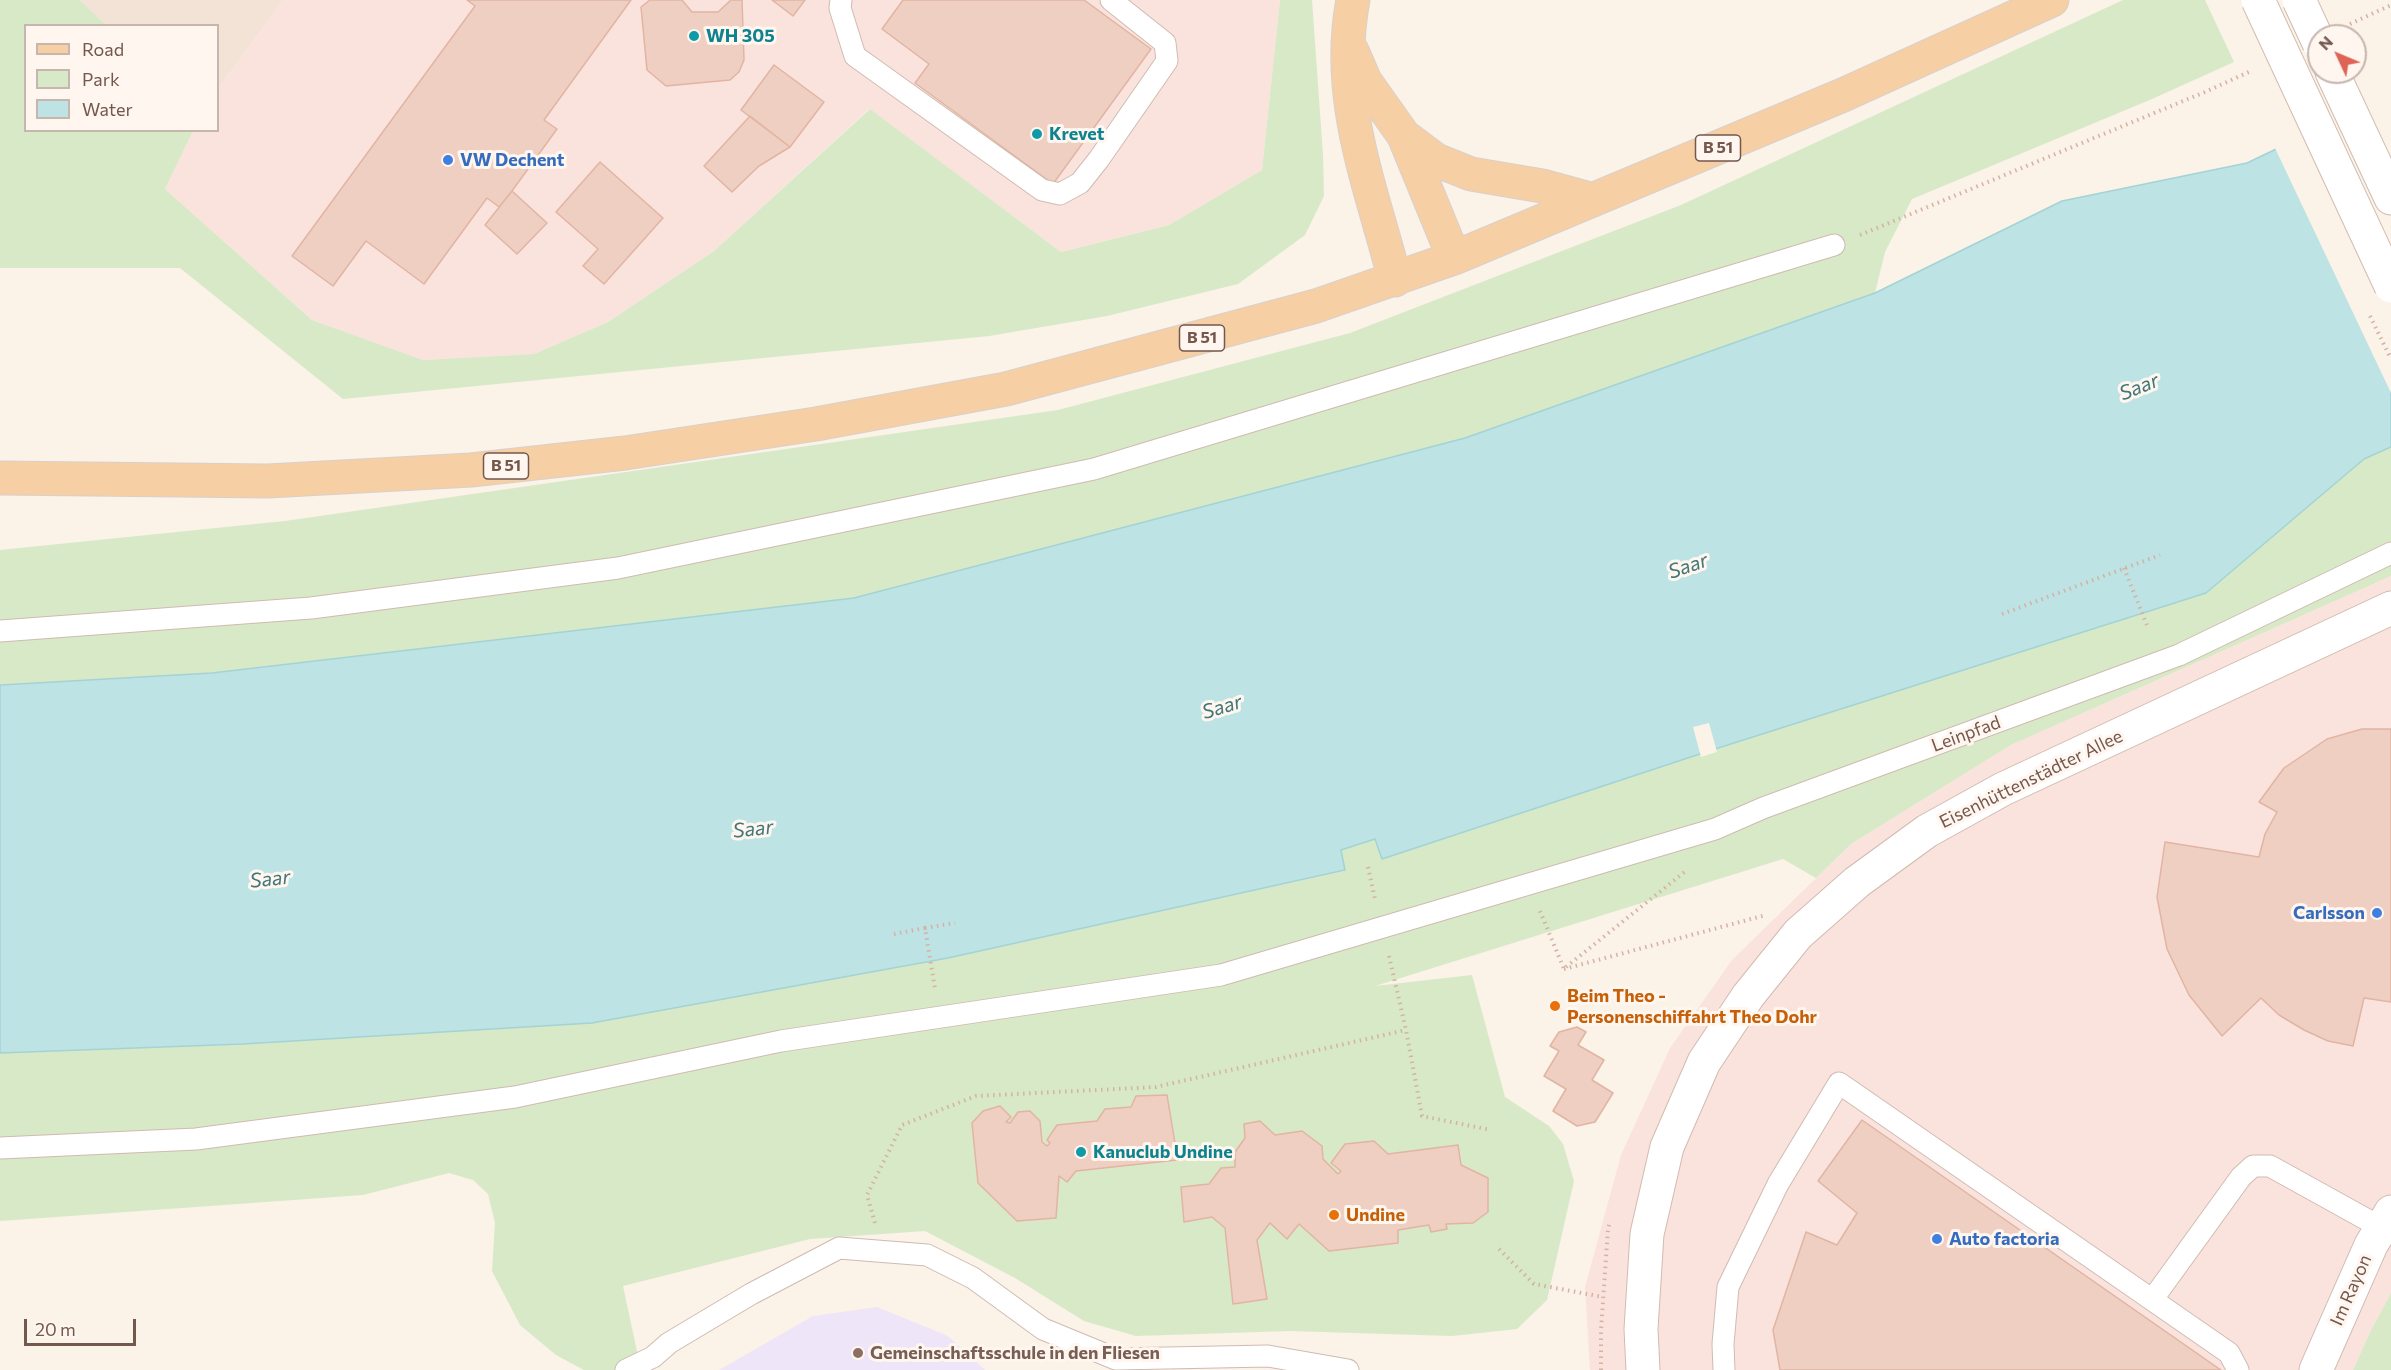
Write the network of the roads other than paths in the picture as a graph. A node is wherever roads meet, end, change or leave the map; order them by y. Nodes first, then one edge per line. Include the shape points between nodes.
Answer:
1 (841, 0) edge
2 (1112, 0) edge
3 (1353, 0) edge
4 (2052, 0) edge
5 (2258, 0) edge
6 (2299, 0) edge
7 (2322, 24) edge
8 (1349, 43) junction
9 (2338, 84) edge
10 (1404, 136) junction
11 (2391, 198) edge
12 (1593, 200) junction
13 (1834, 245) road end
14 (1454, 258) junction
15 (1395, 280) junction
16 (2391, 286) edge
17 (0, 478) edge
18 (2391, 553) edge
19 (2391, 608) edge
20 (0, 631) edge
21 (0, 1148) edge
22 (2386, 1220) edge
23 (2152, 1300) junction
24 (626, 1370) edge
25 (1348, 1370) edge
26 (1643, 1370) edge
27 (1724, 1370) edge
28 (2238, 1370) edge
29 (2316, 1370) edge

1 - 2 lane via 855,56 1042,190 1060,194 1080,183 1167,61 1165,43
3 - 8 main road
4 - 12 main road, B 51 via 1843,95
5 - 16 street, bridge
6 - 7 street, bridge
8 - 10 main road via 1365,81
8 - 15 main road via 1349,100 1365,175
9 - 11 street
10 - 12 main road via 1436,160 1471,174 1542,186
10 - 14 main road
12 - 14 main road, B 51
13 - 20 lane via 1094,469 618,568 311,608
14 - 15 main road, B 51
15 - 17 main road, B 51 via 1225,332 1006,389 626,453 471,470 268,482
18 - 21 lane, Leinpfad via 2179,655 1714,829 1221,975 781,1041 515,1098 196,1139
19 - 26 street, Eisenhüttenstädter Allee via 2003,789 1927,831 1857,882 1798,934 1748,996 1704,1062 1667,1147 1647,1234 1641,1329
22 - 23 lane via 2270,1166 2253,1166
22 - 29 street, Im Rayon via 2371,1245
23 - 27 lane via 1839,1083 1778,1184 1728,1287
23 - 28 lane via 2229,1353
24 - 25 lane via 751,1294 839,1248 927,1255 973,1278 1043,1329 1116,1359 1268,1356

